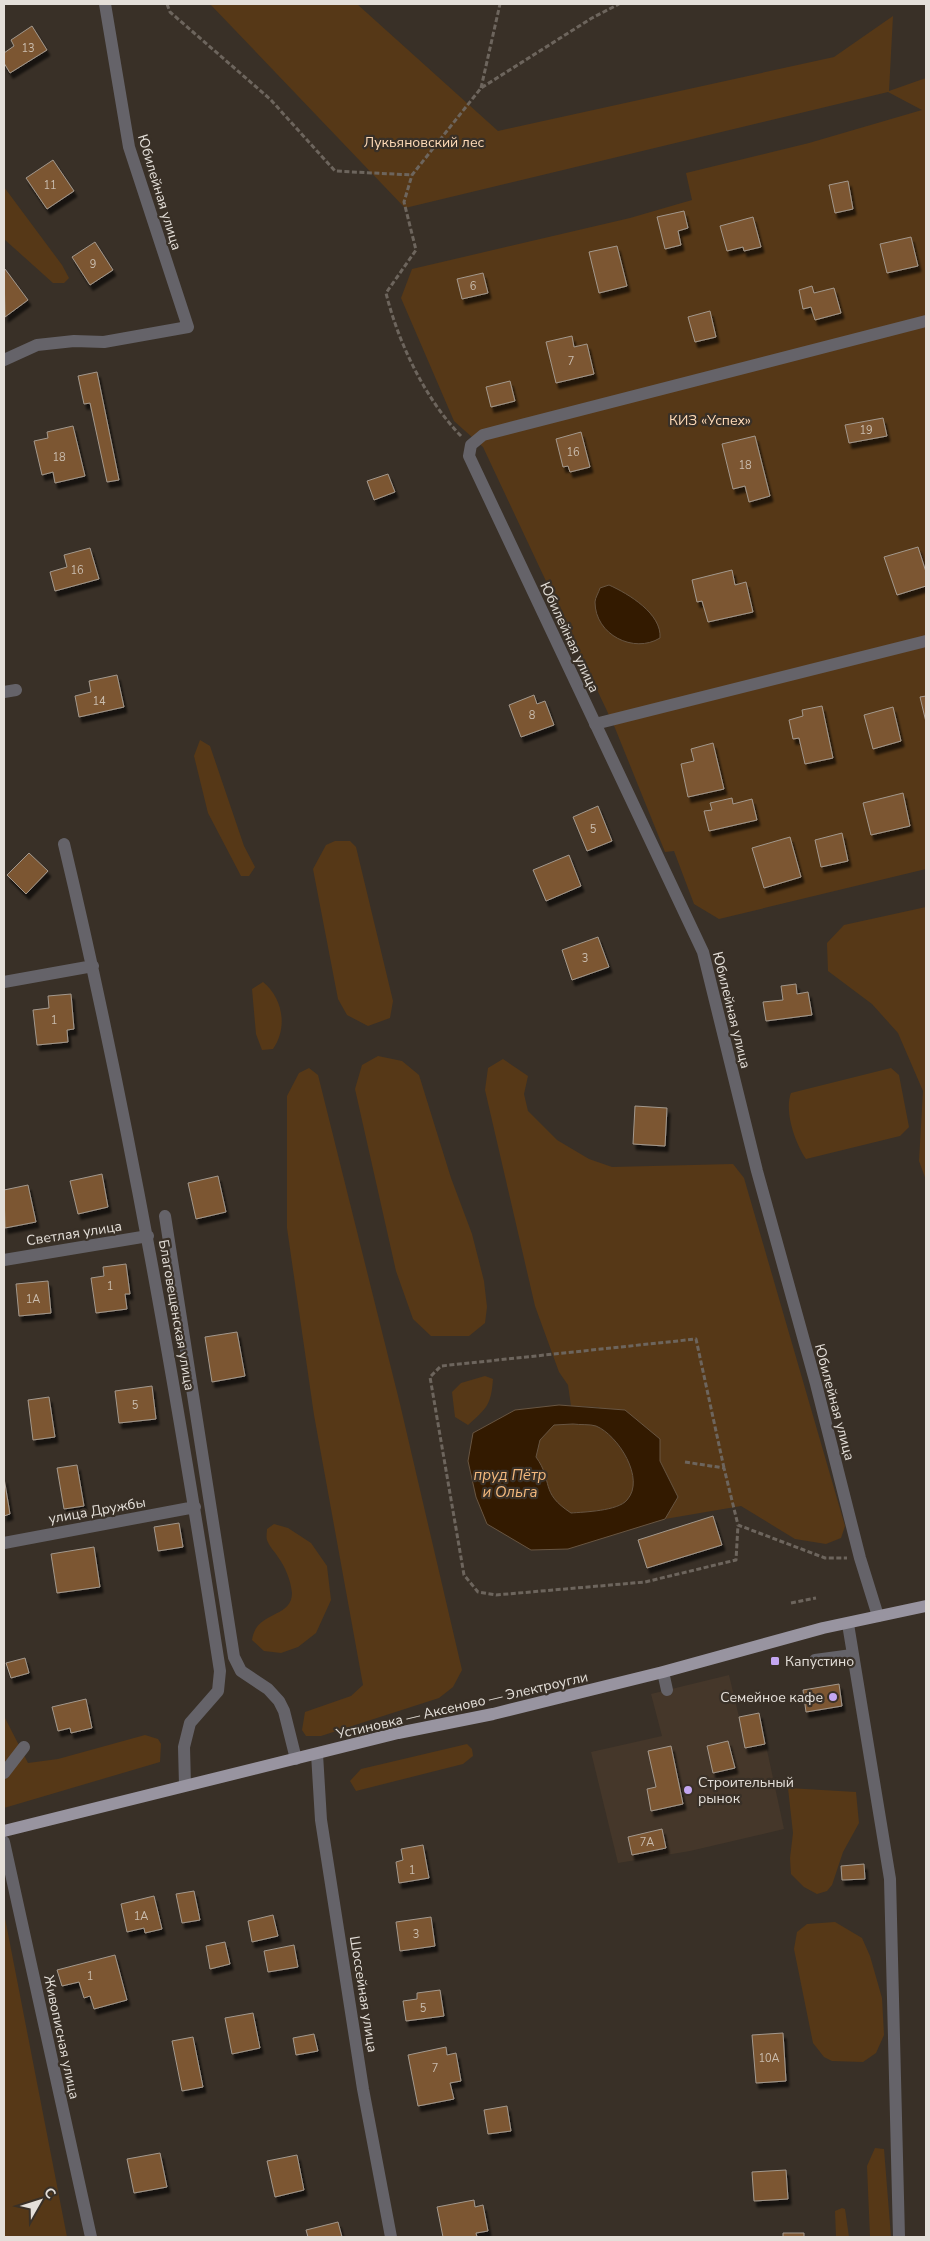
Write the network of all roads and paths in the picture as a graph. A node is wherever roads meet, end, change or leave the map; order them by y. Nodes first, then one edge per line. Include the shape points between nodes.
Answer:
1 (105, 4) edge
2 (167, 4) edge
3 (500, 4) edge
4 (619, 4) edge
5 (481, 88) junction
6 (412, 175) junction
7 (926, 321) edge
8 (4, 360) edge
9 (470, 445) junction
10 (926, 641) edge
11 (595, 724) junction
12 (64, 844) dead end
13 (93, 966) junction
14 (4, 982) edge
15 (165, 1216) dead end
16 (148, 1236) junction
17 (4, 1260) edge
18 (685, 1462) dead end
19 (724, 1468) junction
20 (195, 1508) junction
21 (738, 1525) junction
22 (4, 1542) edge
23 (860, 1558) junction
24 (816, 1598) dead end
25 (790, 1603) dead end
26 (926, 1606) edge
27 (878, 1616) junction
28 (848, 1624) junction
29 (852, 1655) junction
30 (815, 1660) dead end
31 (663, 1672) junction
32 (667, 1690) dead end
33 (24, 1746) dead end
34 (318, 1754) junction
35 (296, 1759) junction
36 (4, 1773) edge
37 (185, 1786) junction
38 (4, 1831) edge
39 (4, 1842) edge
40 (91, 2237) edge
41 (391, 2237) edge
42 (899, 2237) edge

1 - 8 street, Юбилейная улица via 128,147 188,327 104,342 37,345
2 - 6 path via 170,12 270,99 335,171
3 - 5 path
4 - 5 path
5 - 6 path
6 - 9 path via 404,202 416,250 386,293 394,324 423,385
7 - 9 street via 483,435
9 - 11 street, Юбилейная улица via 469,456
10 - 11 street
11 - 23 street, Юбилейная улица via 703,952 757,1171
12 - 13 street, Благовещенская улица
13 - 14 street
13 - 16 street, Благовещенская улица
15 - 35 street via 234,1658 241,1671 268,1689 279,1701
16 - 17 street, Светлая улица
16 - 20 street, Благовещенская улица
18 - 19 path
19 - 21 path
19 - 21 path via 696,1339 442,1366 430,1377 464,1574 478,1592 496,1595 645,1582 736,1560
20 - 22 street, улица Дружбы
20 - 37 street, Благовещенская улица via 220,1671 218,1691 190,1723 184,1747
21 - 23 path via 825,1558
23 - 27 street, Юбилейная улица
24 - 25 path
26 - 27 main road, Устиновка — Аксеново — Электроугли
27 - 28 main road, Устиновка — Аксеново — Электроугли
28 - 29 street
28 - 31 main road, Устиновка — Аксеново — Электроугли
29 - 30 street
29 - 42 street via 890,1879
31 - 32 street
31 - 34 main road, Устиновка — Аксеново — Электроугли
33 - 36 street
34 - 35 main road, Устиновка — Аксеново — Электроугли
34 - 41 street, Шоссейная улица via 321,1820
35 - 37 main road, Устиновка — Аксеново — Электроугли
37 - 38 main road, Устиновка — Аксеново — Электроугли
39 - 40 street, Живописная улица

